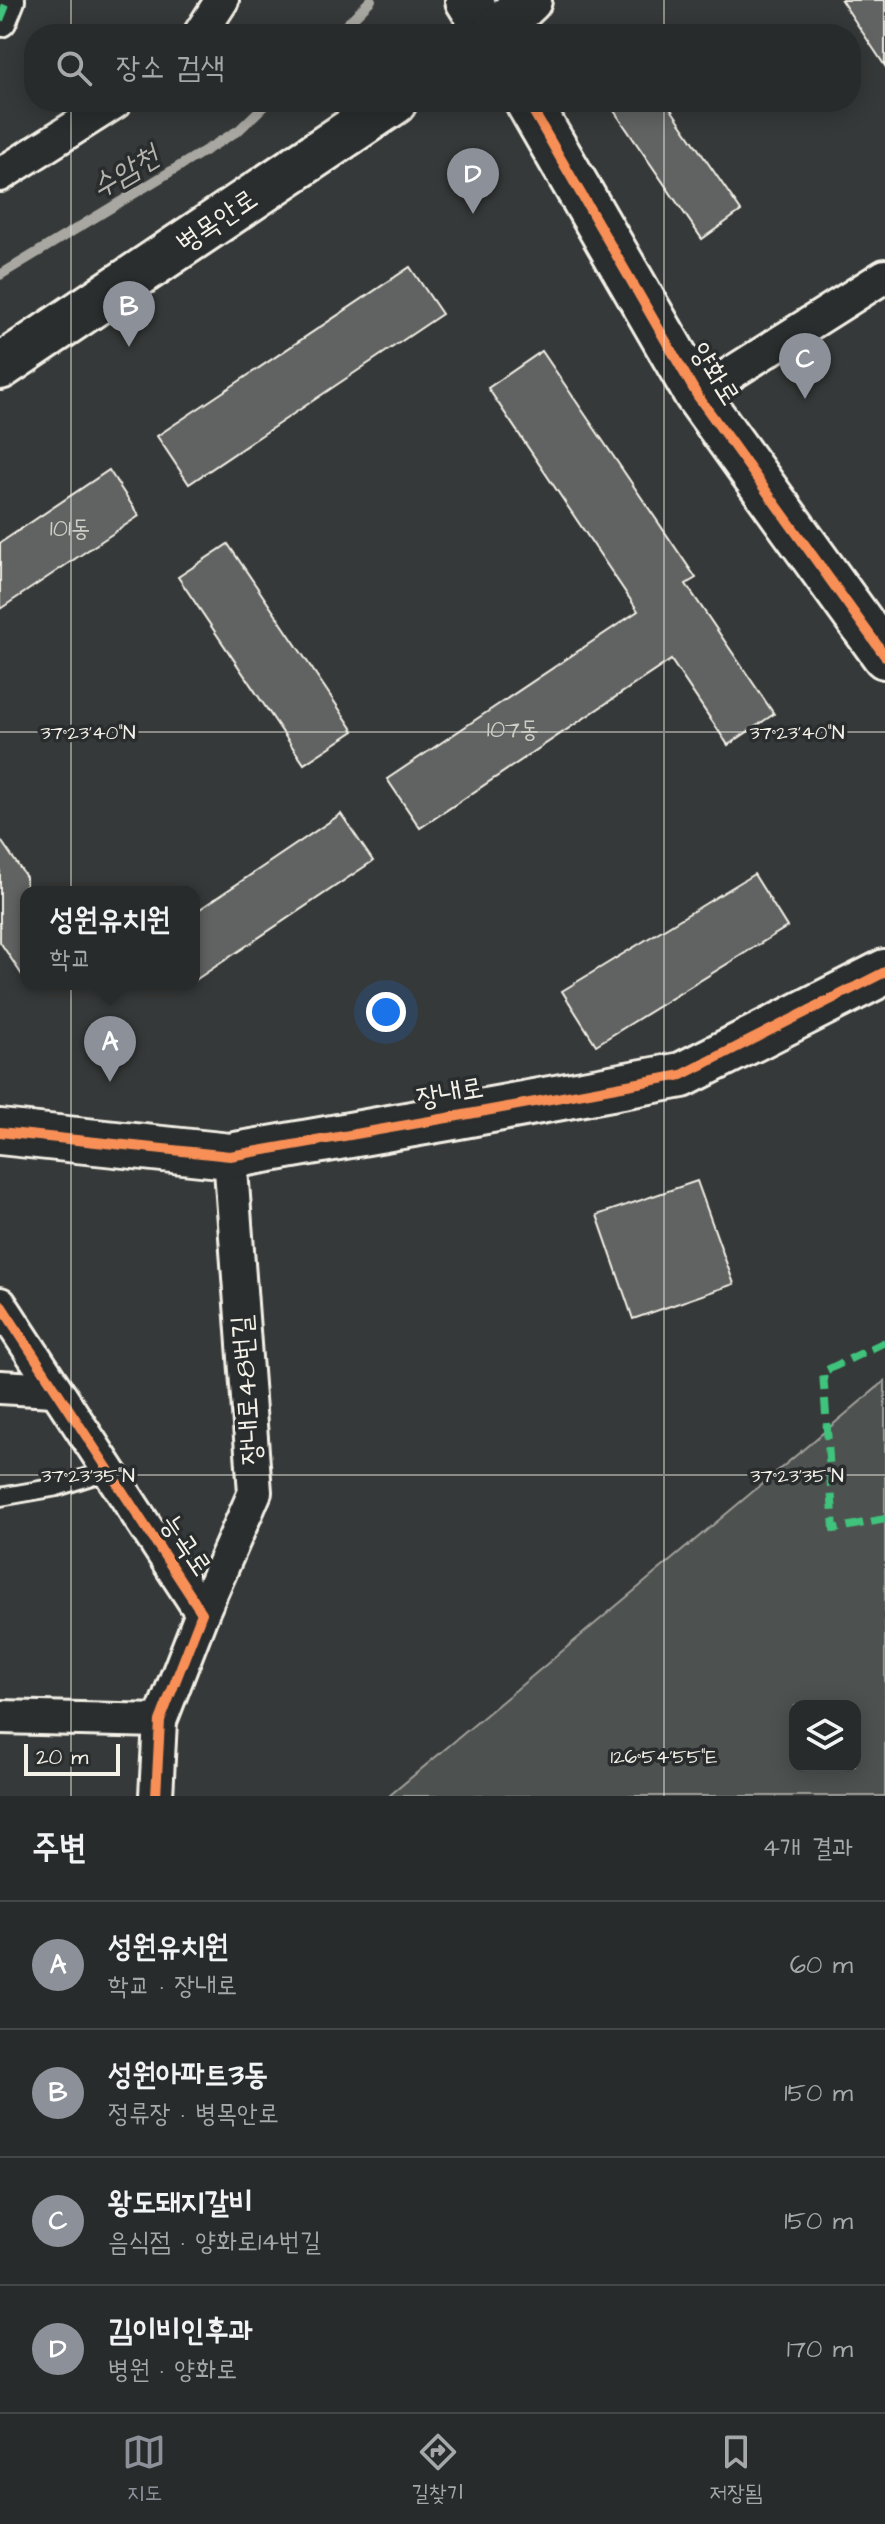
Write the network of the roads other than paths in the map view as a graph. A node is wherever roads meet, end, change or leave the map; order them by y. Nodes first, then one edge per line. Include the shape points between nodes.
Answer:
1 (8, 0) edge
2 (222, 0) edge
3 (468, 0) edge
4 (529, 0) edge
5 (0, 20) edge
6 (206, 24) edge
7 (484, 24) edge
8 (502, 24) edge
9 (99, 112) edge
10 (379, 112) edge
11 (534, 112) edge
12 (0, 175) edge
13 (885, 276) edge
14 (0, 367) edge
15 (697, 395) junction
16 (884, 652) edge
17 (885, 972) edge
18 (0, 1132) edge
19 (230, 1156) junction
20 (0, 1304) edge
21 (0, 1387) edge
22 (54, 1390) junction
23 (107, 1471) junction
24 (0, 1497) edge
25 (202, 1613) junction
26 (0, 1717) edge
27 (160, 1721) junction
28 (156, 1796) edge

1 - 5 street
2 - 6 street
3 - 7 street
4 - 8 street
9 - 12 street
10 - 14 street, 병목안로
11 - 15 street, 양화로
13 - 15 street
15 - 16 street, 양화로
17 - 19 street, 장내로 via 682,1075
18 - 19 street, 장내로
19 - 25 street, 장내로48번길 via 255,1492
20 - 22 street, 능곡로
21 - 22 street
22 - 23 street, 능곡로
23 - 24 lane
23 - 25 street, 능곡로
25 - 27 street, 능곡로
26 - 27 street
27 - 28 street, 능곡로

